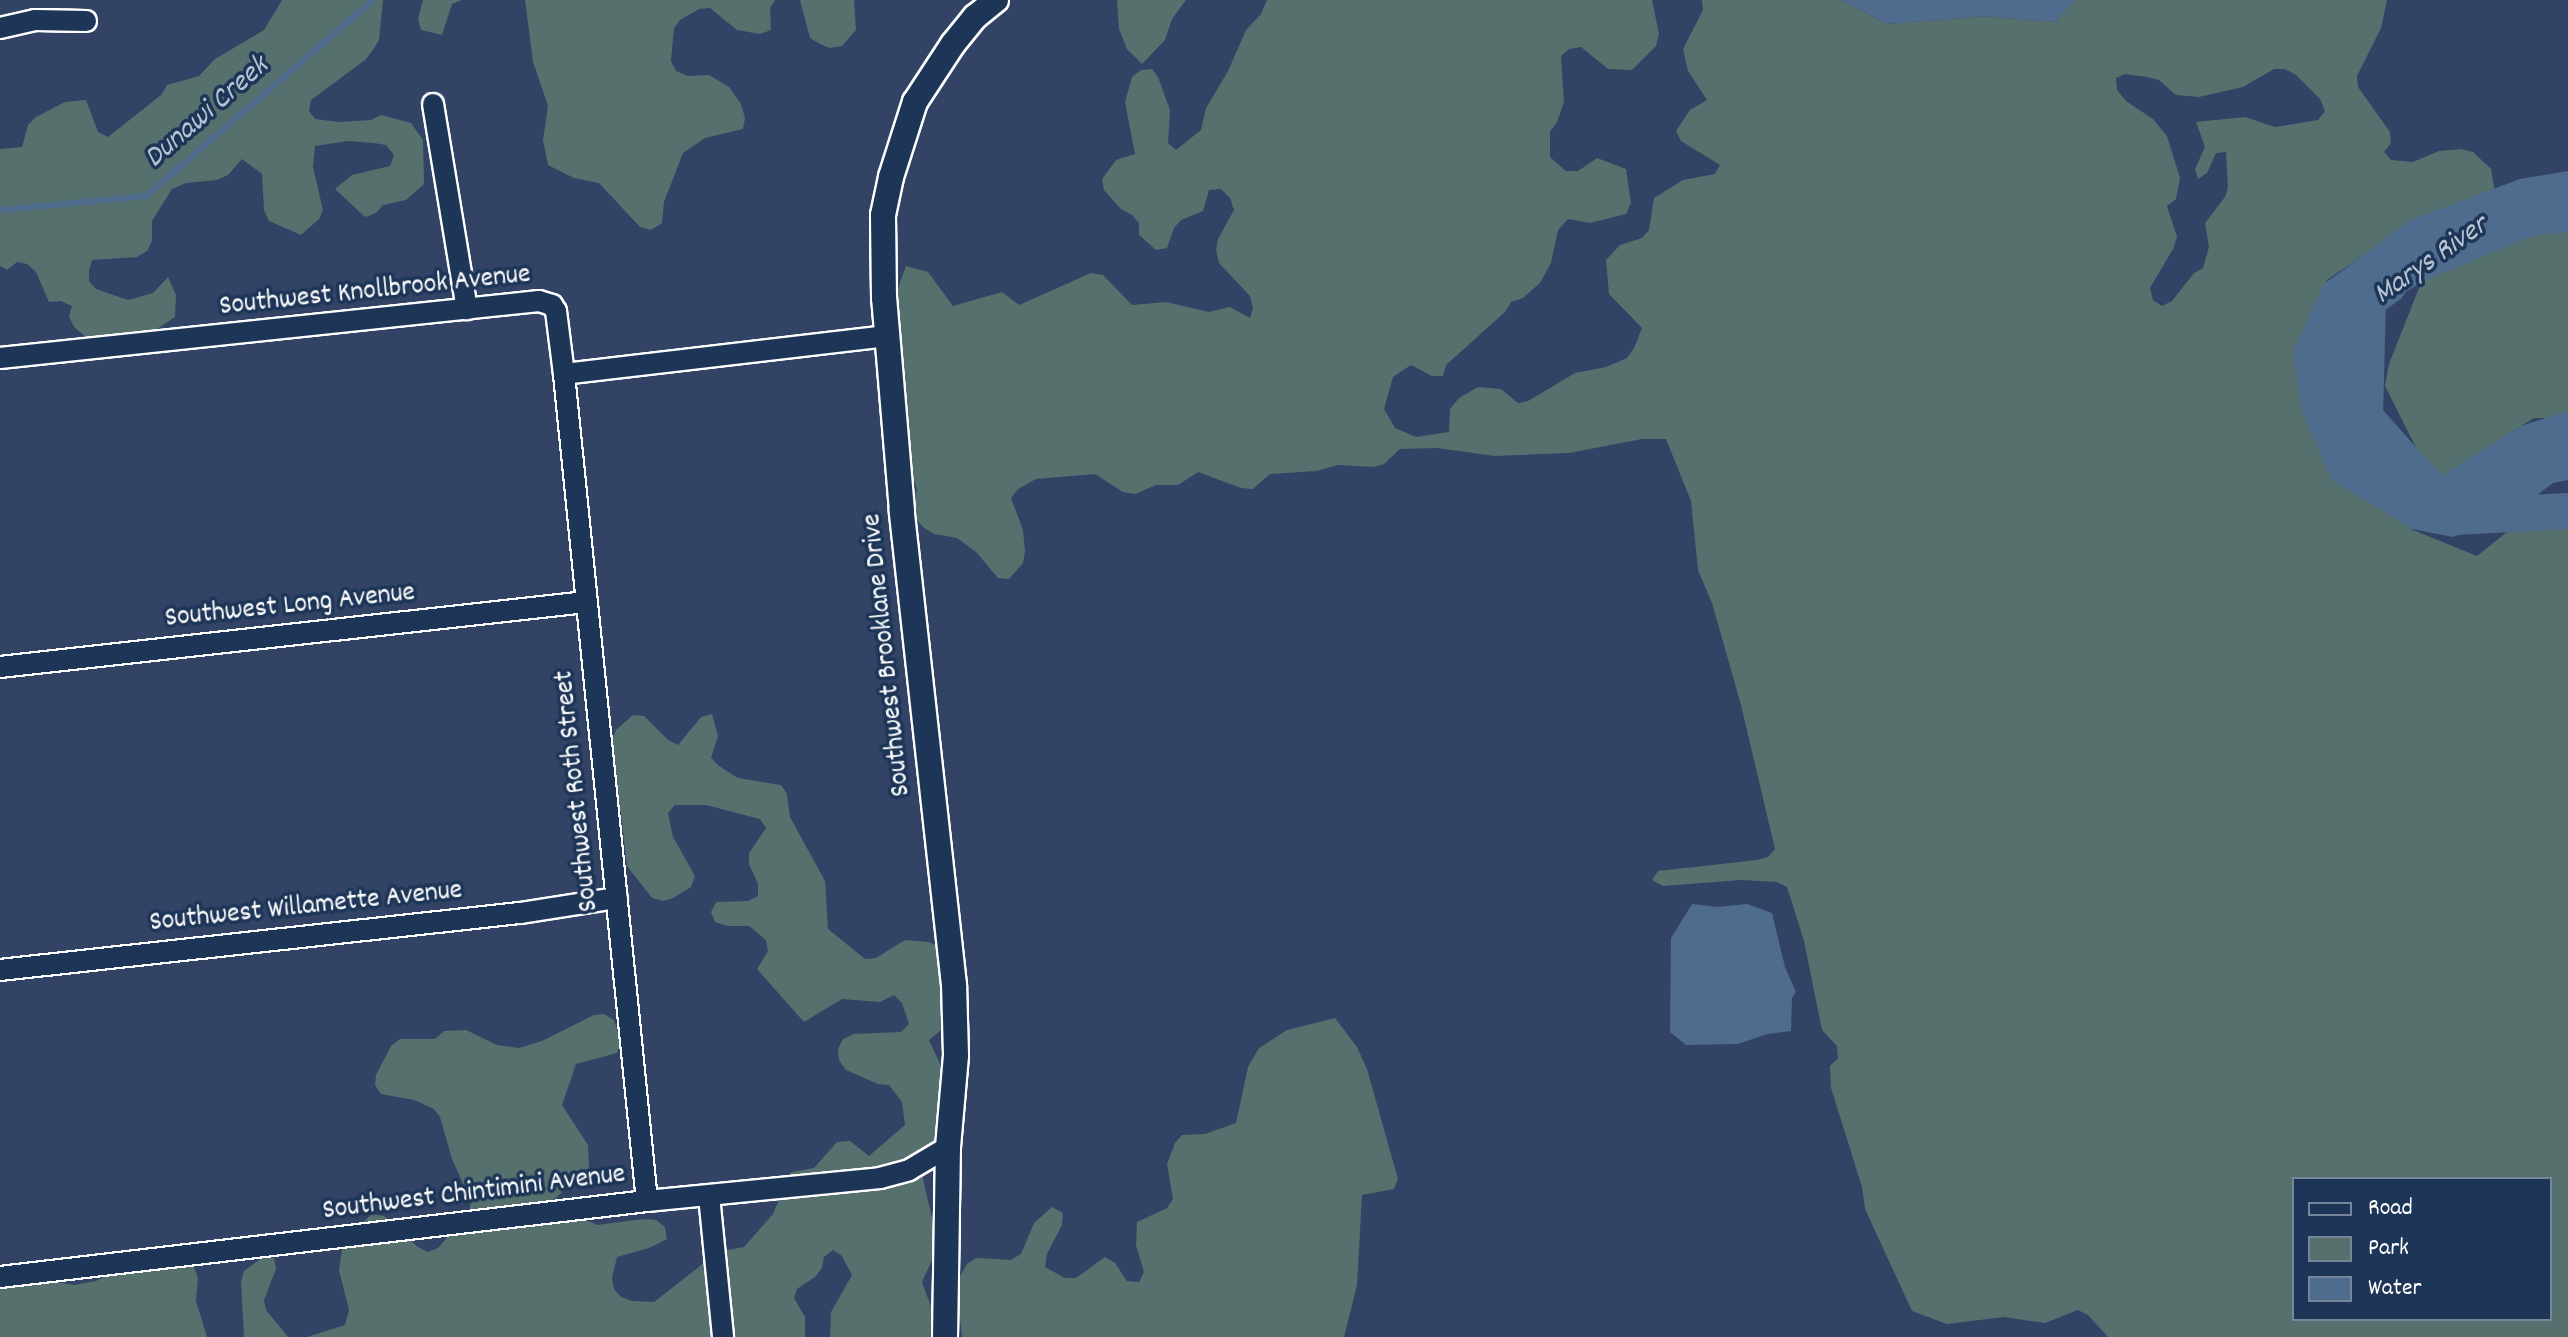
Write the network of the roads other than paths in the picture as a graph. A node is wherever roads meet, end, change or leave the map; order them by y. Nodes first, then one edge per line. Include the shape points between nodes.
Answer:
1 (996, 0) edge
2 (86, 21) dead end
3 (0, 28) edge
4 (433, 104) dead end
5 (467, 309) junction
6 (888, 336) junction
7 (0, 358) edge
8 (564, 374) junction
9 (586, 602) junction
10 (0, 667) edge
11 (617, 898) junction
12 (0, 970) edge
13 (948, 1147) junction
14 (709, 1196) junction
15 (647, 1201) junction
16 (0, 1277) edge
17 (723, 1337) edge
18 (945, 1337) edge

1 - 6 street, Southwest Brooklane Drive via 940,61 905,129 883,215
2 - 3 street via 35,20
4 - 5 street
5 - 7 street, Southwest Knollbrook Avenue
5 - 8 street, Southwest Knollbrook Avenue via 539,301 552,305
6 - 8 street
6 - 13 street, Southwest Brooklane Drive via 954,985 956,1055
8 - 9 street, Southwest Roth Street
9 - 10 street, Southwest Long Avenue
9 - 11 street, Southwest Roth Street
11 - 12 street, Southwest Willamette Avenue
11 - 15 street, Southwest Roth Street
13 - 14 street, Southwest Chintimini Avenue via 909,1170 880,1178
13 - 18 street, Southwest Brooklane Drive
14 - 15 street, Southwest Chintimini Avenue
14 - 17 street
15 - 16 street, Southwest Chintimini Avenue

